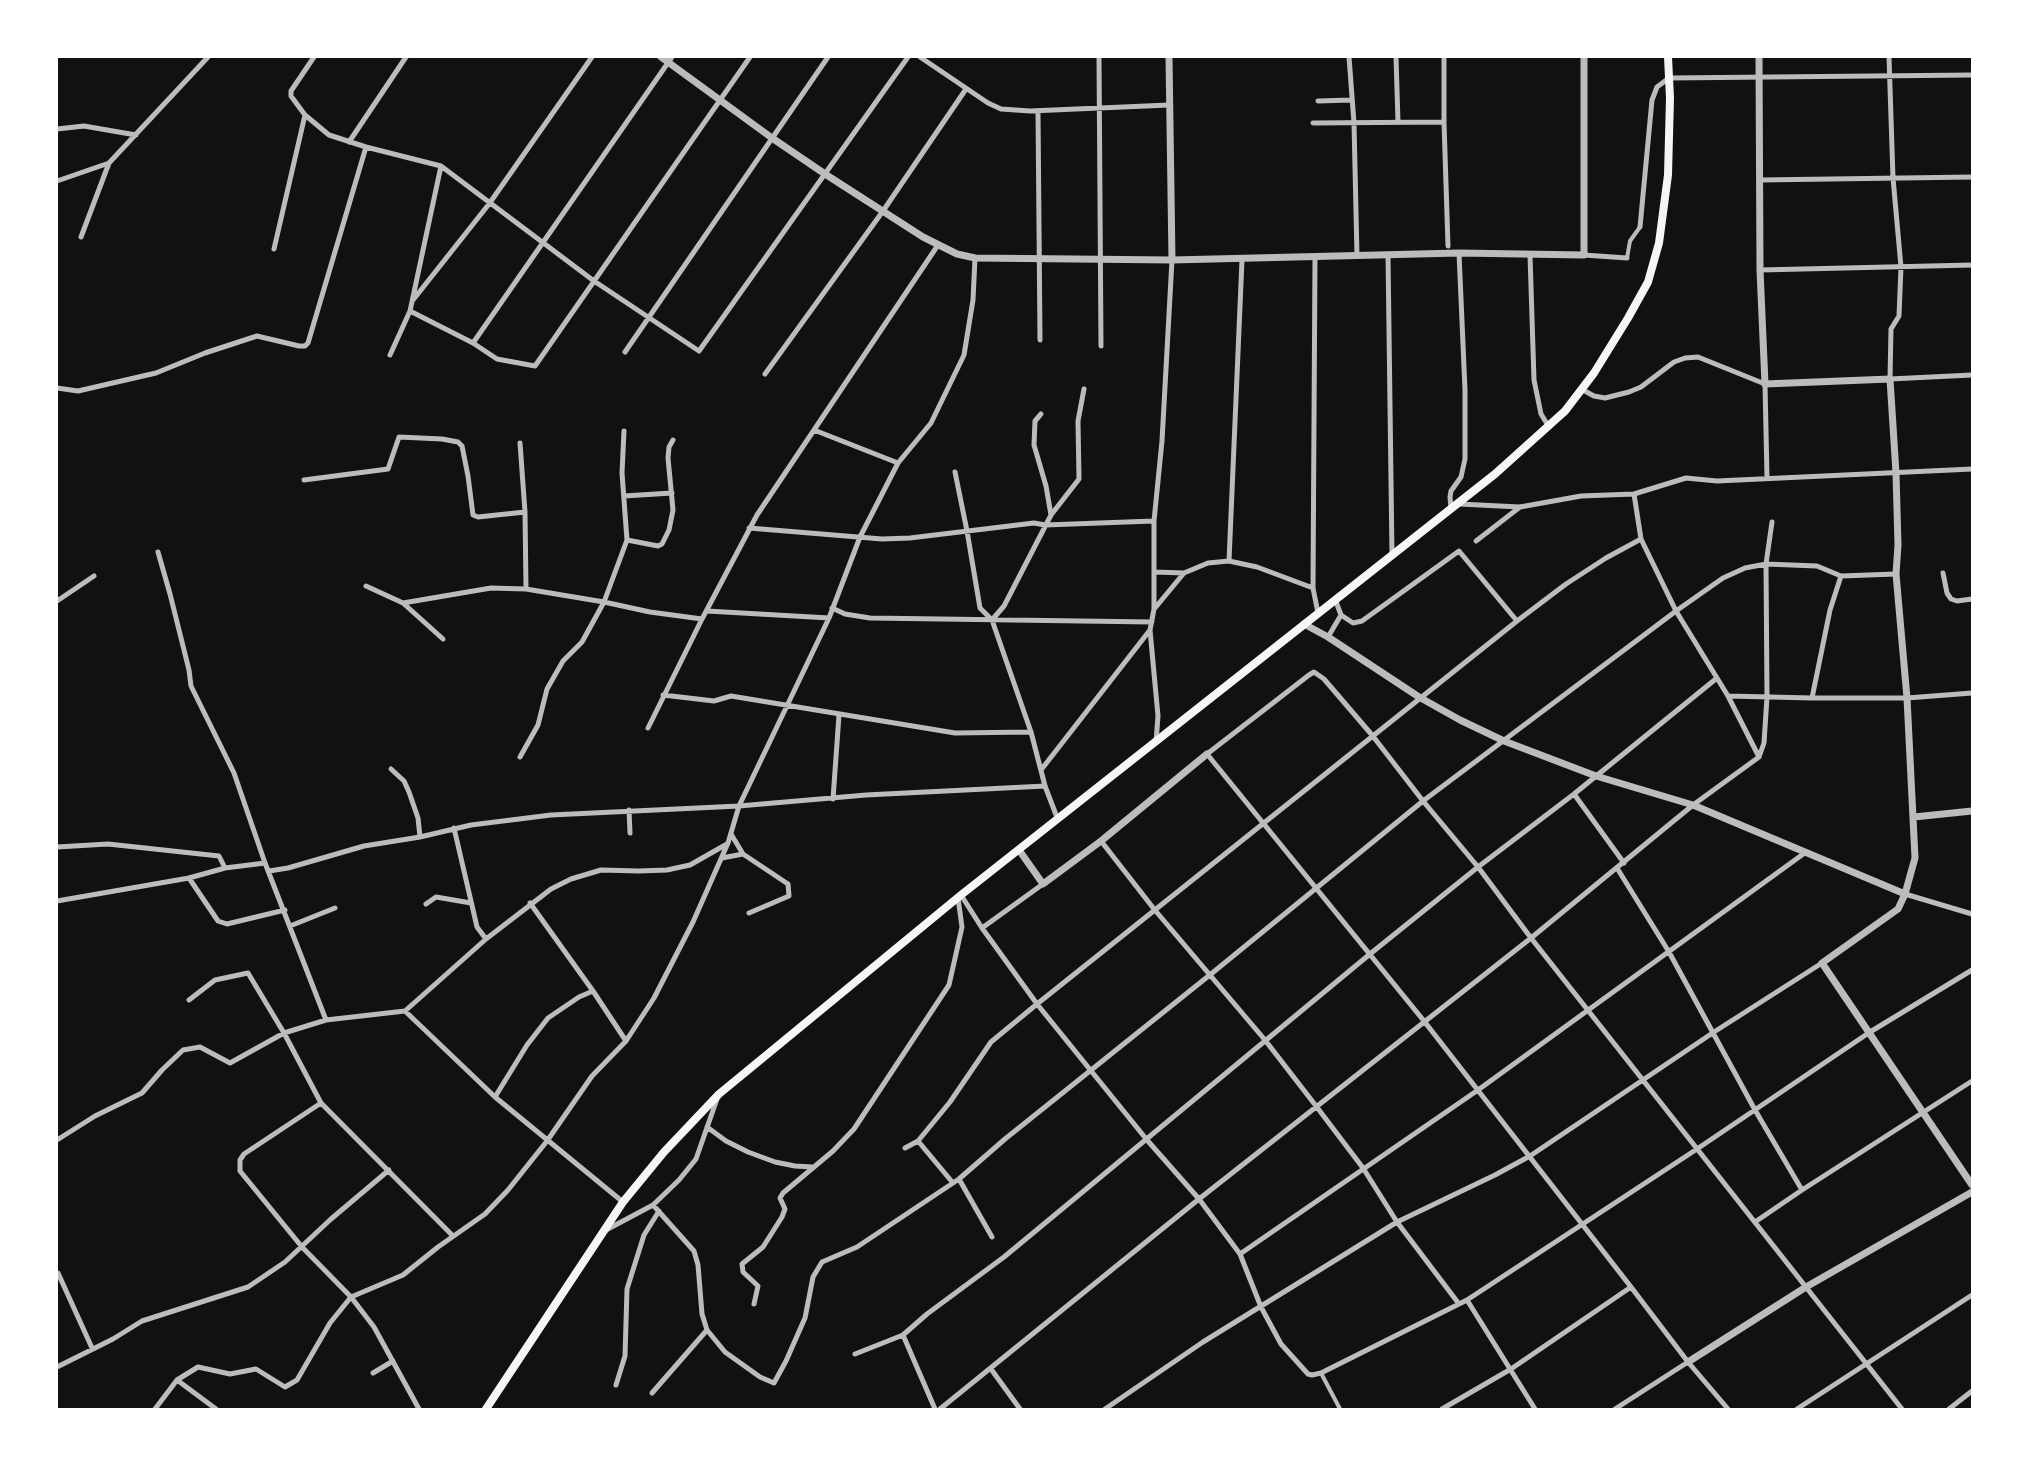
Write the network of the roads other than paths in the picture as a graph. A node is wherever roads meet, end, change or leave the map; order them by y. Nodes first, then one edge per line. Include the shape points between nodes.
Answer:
1 (208, 57) edge
2 (315, 57) edge
3 (406, 57) edge
4 (592, 57) edge
5 (661, 57) edge
6 (750, 57) edge
7 (828, 57) edge
8 (908, 57) edge
9 (920, 57) edge
10 (1099, 57) edge
11 (1169, 57) edge
12 (1348, 57) edge
13 (1396, 57) edge
14 (1444, 57) edge
15 (1584, 57) edge
16 (1759, 57) edge
17 (1889, 57) edge
18 (1669, 59) edge
19 (670, 60) edge
20 (1972, 75) edge
21 (1889, 76) junction
22 (1760, 77) junction
23 (1669, 78) junction
24 (966, 90) junction
25 (719, 100) junction
26 (1351, 100) junction
27 (1318, 101) dead end
28 (1169, 105) junction
29 (1100, 108) junction
30 (1038, 111) junction
31 (305, 115) junction
32 (1398, 122) junction
33 (1444, 122) junction
34 (1313, 123) dead end
35 (1354, 123) junction
36 (57, 129) edge
37 (136, 135) junction
38 (772, 138) junction
39 (349, 142) junction
40 (366, 147) junction
41 (109, 163) junction
42 (441, 166) junction
43 (825, 174) junction
44 (1972, 177) edge
45 (1893, 178) junction
46 (1760, 180) junction
47 (57, 181) edge
48 (489, 204) junction
49 (883, 212) junction
50 (1640, 227) joint
51 (81, 237) dead end
52 (544, 242) junction
53 (938, 245) junction
54 (1448, 246) dead end
55 (274, 249) dead end
56 (1459, 253) junction
57 (1388, 255) junction
58 (1530, 255) junction
59 (1584, 255) junction
60 (1357, 256) junction
61 (975, 258) junction
62 (1040, 258) junction
63 (1101, 258) junction
64 (1315, 258) junction
65 (1627, 258) joint
66 (1172, 260) junction
67 (1242, 260) junction
68 (1972, 265) edge
69 (1900, 267) junction
70 (1760, 270) junction
71 (594, 280) junction
72 (413, 300) junction
73 (411, 311) junction
74 (650, 316) junction
75 (1040, 340) dead end
76 (472, 344) junction
77 (1101, 346) dead end
78 (625, 352) dead end
79 (390, 355) dead end
80 (765, 374) dead end
81 (1972, 375) edge
82 (1890, 379) junction
83 (1765, 384) junction
84 (57, 388) edge
85 (1084, 389) dead end
86 (1583, 390) junction
87 (1041, 414) dead end
88 (1549, 427) junction
89 (814, 430) junction
90 (624, 431) dead end
91 (673, 440) dead end
92 (520, 443) dead end
93 (898, 463) junction
94 (1972, 469) edge
95 (955, 472) dead end
96 (1896, 473) junction
97 (1767, 478) junction
98 (304, 480) dead end
99 (672, 493) junction
100 (1634, 494) junction
101 (624, 496) junction
102 (1454, 506) junction
103 (1520, 507) junction
104 (525, 512) junction
105 (1051, 515) junction
106 (1154, 521) junction
107 (1772, 522) dead end
108 (1045, 525) junction
109 (749, 528) junction
110 (967, 531) junction
111 (860, 537) junction
112 (1641, 539) junction
113 (627, 540) junction
114 (1476, 541) dead end
115 (158, 552) dead end
116 (1392, 555) junction
117 (1229, 561) junction
118 (1766, 564) junction
119 (1154, 572) junction
120 (1184, 573) junction
121 (1943, 573) dead end
122 (1896, 574) junction
123 (94, 576) dead end
124 (1842, 576) junction
125 (366, 586) dead end
126 (1313, 588) junction
127 (526, 589) junction
128 (1335, 599) junction
129 (1972, 599) edge
130 (57, 601) edge
131 (604, 602) junction
132 (403, 603) junction
133 (832, 608) junction
134 (1154, 609) junction
135 (707, 611) junction
136 (1676, 611) junction
137 (1318, 613) junction
138 (1341, 615) junction
139 (829, 618) junction
140 (702, 619) junction
141 (992, 620) junction
142 (1517, 621) junction
143 (1152, 622) junction
144 (1304, 624) junction
145 (1150, 630) junction
146 (1328, 637) junction
147 (443, 639) dead end
148 (1717, 678) junction
149 (1972, 693) edge
150 (663, 695) junction
151 (1728, 696) junction
152 (1419, 697) junction
153 (1767, 697) junction
154 (1812, 698) junction
155 (1907, 698) junction
156 (788, 704) junction
157 (839, 715) junction
158 (648, 728) dead end
159 (1031, 732) junction
160 (1372, 735) junction
161 (1504, 741) junction
162 (1156, 742) junction
163 (1207, 754) junction
164 (1759, 756) junction
165 (520, 757) dead end
166 (392, 769) dead end
167 (1041, 770) junction
168 (1596, 776) junction
169 (1046, 786) junction
170 (1574, 794) junction
171 (833, 799) junction
172 (1423, 801) junction
173 (1693, 805) junction
174 (740, 806) junction
175 (629, 810) junction
176 (1972, 811) edge
177 (1914, 817) junction
178 (1058, 819) junction
179 (1263, 822) junction
180 (454, 828) junction
181 (630, 832) dead end
182 (731, 834) junction
183 (420, 837) junction
184 (1101, 841) junction
185 (728, 843) junction
186 (57, 848) edge
187 (1019, 850) junction
188 (1806, 851) junction
189 (743, 854) junction
190 (722, 858) junction
191 (1624, 862) junction
192 (265, 863) junction
193 (1478, 867) junction
194 (225, 868) junction
195 (1617, 868) junction
196 (269, 871) junction
197 (189, 878) junction
198 (1043, 884) junction
199 (1317, 887) junction
200 (1905, 894) junction
201 (959, 897) junction
202 (57, 901) edge
203 (471, 903) junction
204 (530, 903) junction
205 (426, 904) dead end
206 (335, 908) dead end
207 (1154, 909) junction
208 (285, 910) junction
209 (749, 913) dead end
210 (1972, 914) edge
211 (290, 926) junction
212 (982, 928) junction
213 (1532, 938) junction
214 (486, 939) junction
215 (1669, 952) junction
216 (1370, 954) junction
217 (1822, 963) junction
218 (1972, 970) edge
219 (1211, 974) junction
220 (593, 991) junction
221 (189, 1000) dead end
222 (1037, 1004) junction
223 (1588, 1010) junction
224 (405, 1011) junction
225 (326, 1020) junction
226 (1424, 1021) junction
227 (1714, 1032) junction
228 (1870, 1032) junction
229 (284, 1033) junction
230 (1265, 1040) junction
231 (626, 1041) junction
232 (1090, 1070) junction
233 (1643, 1080) junction
234 (1972, 1081) edge
235 (1478, 1090) junction
236 (719, 1094) junction
237 (495, 1097) junction
238 (321, 1103) junction
239 (1316, 1106) junction
240 (1755, 1110) junction
241 (1923, 1112) junction
242 (707, 1127) junction
243 (57, 1140) edge
244 (1147, 1140) junction
245 (547, 1141) junction
246 (918, 1141) junction
247 (905, 1148) dead end
248 (1697, 1149) junction
249 (1530, 1156) junction
250 (813, 1167) junction
251 (1363, 1168) junction
252 (389, 1170) junction
253 (959, 1179) junction
254 (953, 1183) junction
255 (1972, 1185) edge
256 (1802, 1190) junction
257 (1972, 1192) edge
258 (1198, 1199) junction
259 (623, 1202) junction
260 (653, 1205) junction
261 (659, 1211) junction
262 (1397, 1222) junction
263 (1755, 1222) junction
264 (1581, 1225) junction
265 (602, 1233) junction
266 (453, 1236) junction
267 (992, 1237) dead end
268 (302, 1247) junction
269 (1240, 1254) junction
270 (58, 1273) edge
271 (1632, 1287) junction
272 (1806, 1287) junction
273 (1972, 1295) edge
274 (351, 1297) junction
275 (1467, 1300) junction
276 (754, 1304) dead end
277 (1459, 1304) junction
278 (1260, 1307) junction
279 (707, 1330) junction
280 (903, 1335) junction
281 (92, 1348) junction
282 (855, 1354) dead end
283 (393, 1361) junction
284 (1688, 1362) junction
285 (1866, 1365) junction
286 (57, 1367) edge
287 (991, 1369) junction
288 (1511, 1369) junction
289 (373, 1373) dead end
290 (1321, 1373) junction
291 (177, 1380) junction
292 (616, 1385) dead end
293 (1972, 1391) edge
294 (651, 1393) dead end
295 (154, 1409) edge
296 (216, 1409) edge
297 (419, 1409) edge
298 (486, 1409) edge
299 (937, 1409) edge
300 (1020, 1409) edge
301 (1105, 1409) edge
302 (1340, 1409) edge
303 (1442, 1409) edge
304 (1535, 1409) edge
305 (1615, 1409) edge
306 (1728, 1409) edge
307 (1797, 1409) edge
308 (1902, 1409) edge
309 (1949, 1409) edge

1 - 37 street
2 - 31 street via 291,91
3 - 39 street
4 - 48 street
5 - 19 street
6 - 25 street
7 - 38 street
8 - 43 street
9 - 24 street
10 - 29 street
11 - 28 street
12 - 26 street
13 - 32 street
14 - 33 street
15 - 59 street
16 - 22 street
17 - 21 street
18 - 23 main road
19 - 25 street
19 - 52 street
20 - 21 street
21 - 22 street
21 - 45 street
22 - 23 street
22 - 46 street
23 - 50 street via 1657,87 1652,100
23 - 86 main road via 1668,175 1659,243 1648,282
24 - 30 street via 1000,109
24 - 49 street
25 - 38 street
25 - 71 street
26 - 27 street
26 - 35 street
28 - 29 street
28 - 66 street
29 - 30 street
29 - 63 street
30 - 62 street
31 - 39 street via 329,135
31 - 55 street
32 - 33 street
32 - 35 street
33 - 54 street
34 - 35 street
35 - 60 street
36 - 37 street via 84,126
37 - 41 street
38 - 43 street
38 - 74 street
39 - 40 street
40 - 42 street
40 - 84 street via 305,346 257,336 156,373 78,391
41 - 47 street
41 - 51 street
42 - 48 street
42 - 72 street
43 - 49 street
43 - 74 street via 699,351
44 - 45 street
45 - 46 street
45 - 69 street
46 - 70 street
48 - 52 street
48 - 72 street
49 - 53 street
49 - 80 street
50 - 65 street via 1630,242
52 - 71 street
52 - 76 street
53 - 61 street
53 - 89 street
56 - 57 street
56 - 58 street
56 - 102 street via 1465,459 1461,477 1451,491
57 - 60 street
57 - 116 street
58 - 59 street
58 - 88 street via 1534,380 1541,414
59 - 65 street
60 - 64 street
61 - 62 street
61 - 93 street via 964,355 931,423
62 - 63 street
62 - 75 street
63 - 66 street
63 - 77 street
64 - 67 street
64 - 126 street
66 - 67 street
66 - 106 street
67 - 117 street
68 - 69 street
69 - 70 street
69 - 82 street via 1899,316 1891,329
70 - 83 street
71 - 74 street
71 - 76 street via 535,366 497,360
72 - 73 street
73 - 76 street
73 - 79 street
74 - 78 street
81 - 82 street
82 - 83 street
82 - 96 street
83 - 86 street via 1698,357 1674,362 1629,392 1605,398
83 - 97 street
85 - 105 street via 1078,421 1079,479
86 - 88 main road
87 - 105 street via 1035,421 1034,445
88 - 102 main road
89 - 93 street
89 - 109 street
90 - 101 street
91 - 99 street via 668,458
92 - 104 street
93 - 111 street
94 - 96 street
95 - 110 street
96 - 97 street
96 - 122 street
97 - 100 street via 1686,478
98 - 104 street via 386,470 399,437 442,439 462,446 473,515
99 - 101 street
99 - 113 street via 674,510 662,544
100 - 103 street via 1581,496
100 - 112 street
101 - 113 street
102 - 103 street
102 - 116 main road
103 - 114 street
104 - 127 street
105 - 108 street
106 - 108 street
106 - 119 street
107 - 118 street
108 - 110 street
108 - 141 street via 1004,606
109 - 111 street
109 - 135 street
110 - 111 street via 910,538
110 - 141 street via 980,608
111 - 133 street
112 - 136 street
112 - 142 street via 1576,577
113 - 131 street
115 - 192 street via 191,686 234,773
116 - 128 main road
117 - 120 street via 1208,563
117 - 126 street
118 - 124 street via 1817,566
118 - 136 street via 1723,578
118 - 153 street
119 - 120 street
119 - 134 street
120 - 134 street
121 - 129 street via 1951,598
122 - 124 street
122 - 155 street
123 - 130 street
124 - 154 street via 1830,610
125 - 132 street
126 - 137 street
127 - 131 street
127 - 132 street via 491,588
128 - 137 main road
128 - 138 street
131 - 140 street
131 - 165 street via 582,642 563,661 547,689 538,725
132 - 147 street
133 - 139 street
133 - 141 street via 870,618
134 - 143 street
135 - 139 street
135 - 140 street
136 - 148 street
136 - 161 street
137 - 144 main road
138 - 142 street via 1353,623 1362,621 1459,551
138 - 146 street
139 - 156 street
140 - 150 street
141 - 143 street
141 - 159 street
142 - 152 street
143 - 145 street
144 - 146 street
144 - 162 main road
145 - 162 street via 1158,716
145 - 167 street
146 - 152 street
148 - 151 street
148 - 168 street
149 - 155 street
150 - 156 street via 714,701 731,696
150 - 158 street
151 - 153 street
151 - 164 street
152 - 160 street
152 - 161 street
153 - 154 street
153 - 164 street via 1764,743
154 - 155 street
155 - 177 street
156 - 157 street
156 - 174 street
157 - 159 street via 955,733
157 - 171 street
159 - 167 street
160 - 163 street via 1314,672
160 - 172 street
160 - 179 street
161 - 168 street
161 - 172 street
162 - 178 main road
163 - 179 street
163 - 184 street
164 - 173 street
166 - 183 street via 409,792
167 - 169 street
168 - 170 street
168 - 173 street
169 - 171 street
169 - 178 street
170 - 191 street
170 - 193 street
171 - 174 street
172 - 193 street
172 - 199 street
173 - 188 street
173 - 191 street
174 - 175 street
174 - 182 street
175 - 180 street via 551,815
175 - 181 street
176 - 177 street
177 - 200 street via 1915,858
178 - 187 main road
179 - 199 street
179 - 207 street
180 - 183 street
180 - 203 street
182 - 185 street
182 - 189 street
183 - 196 street via 364,846
184 - 198 street
184 - 207 street
185 - 190 street
185 - 204 street via 690,865 667,870 601,870 571,879
186 - 194 street via 108,844 219,856
187 - 198 street
187 - 201 main road
188 - 200 street
188 - 215 street
189 - 190 street
189 - 209 street via 788,884 790,890 789,896
190 - 231 street via 654,998
191 - 195 street
192 - 194 street
192 - 196 street
193 - 213 street
193 - 216 street
194 - 197 street
195 - 213 street
195 - 215 street
196 - 208 street
197 - 202 street
197 - 208 street via 218,921 227,924
198 - 212 street
199 - 216 street
199 - 219 street
200 - 210 street
200 - 217 street via 1898,909
201 - 212 street
201 - 236 main road
201 - 250 street via 962,927 949,985 854,1129
203 - 205 street via 436,897
203 - 214 street via 477,927
204 - 214 street
204 - 220 street
206 - 211 street
207 - 219 street
207 - 222 street
208 - 211 street
211 - 225 street
212 - 222 street
213 - 223 street
213 - 226 street
214 - 224 street
215 - 223 street
215 - 227 street
216 - 226 street
216 - 230 street
217 - 227 street
217 - 228 street
218 - 228 street
219 - 230 street
219 - 232 street
220 - 231 street
220 - 237 street via 548,1018 526,1045
221 - 229 street via 215,980 248,973
222 - 232 street
222 - 246 street via 992,1042
223 - 233 street
223 - 235 street
224 - 225 street
224 - 237 street
225 - 229 street
226 - 235 street
226 - 239 street
227 - 233 street
227 - 240 street
228 - 240 street
228 - 241 street
229 - 238 street
229 - 243 street via 230,1063 200,1047 183,1050 142,1093
230 - 239 street
230 - 244 street
231 - 245 street via 592,1076
232 - 244 street
232 - 253 street
233 - 248 street
233 - 249 street
234 - 241 street
235 - 249 street
235 - 251 street
236 - 242 street
236 - 259 main road
237 - 245 street
238 - 252 street
238 - 268 street via 253,1147 240,1160 240,1171
239 - 251 street
239 - 258 street
240 - 248 street
240 - 256 street
241 - 255 street
241 - 256 street
242 - 250 street via 748,1152 775,1162
242 - 260 street via 696,1159
244 - 258 street
244 - 280 street
245 - 259 street
245 - 266 street via 485,1214
246 - 247 street
246 - 254 street
248 - 263 street
248 - 264 street
249 - 262 street
249 - 264 street
250 - 276 street via 783,1193 782,1217 763,1247 742,1264 743,1272 758,1286
251 - 262 street
251 - 269 street
252 - 266 street
252 - 268 street
253 - 254 street
253 - 267 street
254 - 279 street via 857,1247 822,1262 813,1277 805,1318 774,1383 751,1372 725,1352
256 - 263 street
257 - 272 street
258 - 269 street
258 - 287 street
259 - 265 main road
260 - 261 street
260 - 265 street
261 - 279 street via 694,1251
261 - 292 street via 644,1235 627,1289 625,1356
262 - 277 street
262 - 278 street
263 - 272 street
264 - 271 street
264 - 275 street
265 - 298 main road
266 - 274 street via 403,1275
268 - 274 street
268 - 281 street via 248,1287 142,1321
269 - 278 street
270 - 281 street
271 - 284 street
271 - 288 street
272 - 284 street
272 - 285 street
273 - 285 street
274 - 283 street
274 - 291 street via 290,1385 285,1387 256,1369 230,1374 198,1367
275 - 277 street
275 - 288 street
277 - 290 street
278 - 290 street via 1281,1344 1308,1374
278 - 301 street
279 - 294 street
280 - 282 street
280 - 299 street
281 - 286 street
283 - 289 street
283 - 297 street
284 - 305 street
284 - 306 street
285 - 307 street
285 - 308 street
287 - 299 street
287 - 300 street
288 - 303 street
288 - 304 street
290 - 302 street
291 - 295 street
291 - 296 street
293 - 309 street

